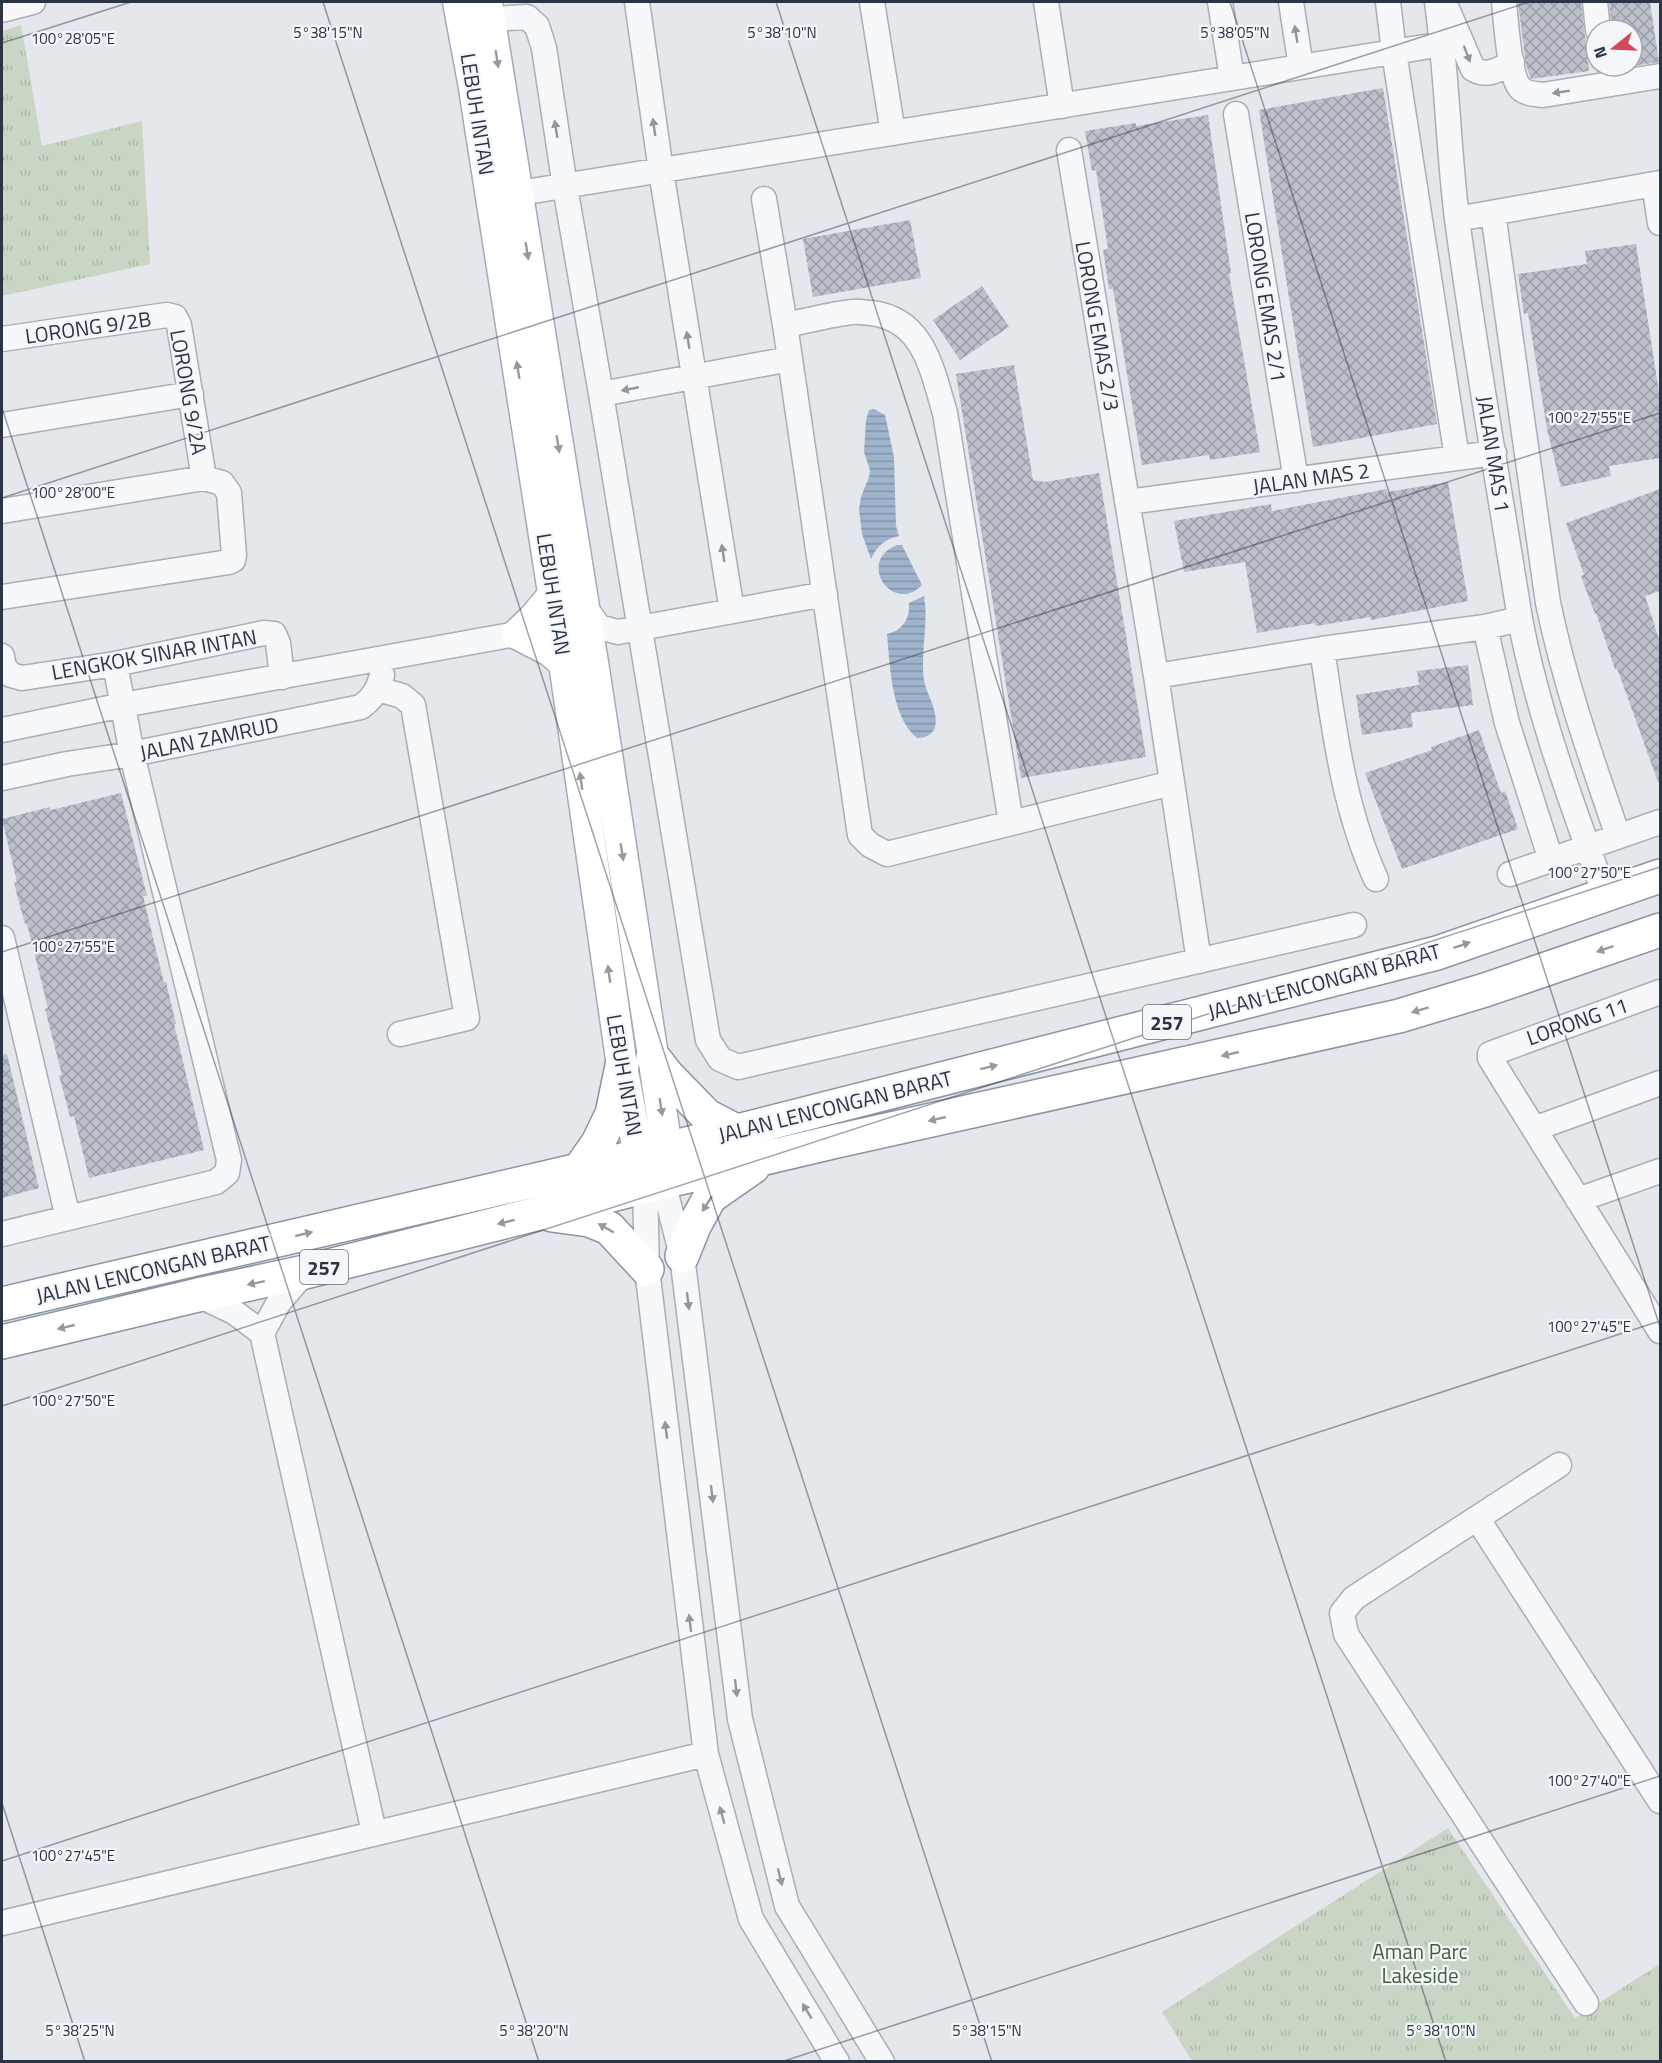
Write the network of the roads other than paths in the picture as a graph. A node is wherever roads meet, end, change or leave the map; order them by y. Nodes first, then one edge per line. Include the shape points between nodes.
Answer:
1 (33, 2) edge
2 (458, 2) edge
3 (636, 2) edge
4 (872, 2) edge
5 (1046, 2) edge
6 (1220, 2) edge
7 (1291, 2) edge
8 (1388, 2) edge
9 (1437, 2) edge
10 (1444, 2) edge
11 (1504, 2) edge
12 (1595, 2) edge
13 (2, 10) edge
14 (489, 10) edge
15 (1597, 18) edge
16 (1443, 44) junction
17 (1394, 52) junction
18 (1301, 67) junction
19 (1513, 70) junction
20 (1644, 76) edge
21 (1660, 76) edge
22 (1232, 78) junction
23 (1598, 78) edge
24 (1062, 106) junction
25 (1236, 114) dead end
26 (893, 133) junction
27 (1069, 150) dead end
28 (661, 171) junction
29 (1657, 183) edge
30 (565, 187) junction
31 (505, 196) junction
32 (764, 199) dead end
33 (1493, 213) junction
34 (1458, 219) junction
35 (1660, 224) edge
36 (175, 317) joint
37 (785, 325) junction
38 (2, 339) edge
39 (790, 359) junction
40 (694, 377) junction
41 (191, 394) junction
42 (601, 394) junction
43 (2, 425) edge
44 (1494, 453) junction
45 (1457, 458) junction
46 (204, 478) junction
47 (1296, 480) junction
48 (1128, 502) junction
49 (2, 511) edge
50 (554, 594) junction
51 (825, 594) junction
52 (2, 597) edge
53 (584, 606) junction
54 (732, 611) junction
55 (1520, 619) junction
56 (559, 627) junction
57 (1485, 627) junction
58 (629, 630) junction
59 (517, 634) junction
60 (1322, 649) junction
61 (2, 656) edge
62 (381, 659) junction
63 (564, 663) junction
64 (115, 664) junction
65 (594, 669) junction
66 (1156, 676) junction
67 (282, 677) junction
68 (378, 690) junction
69 (123, 705) junction
70 (2, 730) edge
71 (132, 754) junction
72 (2, 778) edge
73 (1172, 783) junction
74 (1660, 822) edge
75 (1011, 823) junction
76 (1618, 836) junction
77 (1587, 846) junction
78 (1551, 860) junction
79 (1510, 874) dead end
80 (1660, 876) edge
81 (1376, 879) dead end
82 (1605, 895) junction
83 (1354, 925) dead end
84 (1660, 930) edge
85 (2, 938) edge
86 (1198, 961) junction
87 (1660, 992) edge
88 (400, 1035) dead end
89 (653, 1056) junction
90 (622, 1066) junction
91 (1660, 1083) edge
92 (1534, 1130) junction
93 (736, 1131) junction
94 (653, 1152) junction
95 (770, 1157) junction
96 (579, 1170) junction
97 (1660, 1171) edge
98 (654, 1184) junction
99 (1578, 1200) junction
100 (538, 1214) junction
101 (68, 1218) junction
102 (2, 1234) edge
103 (682, 1256) junction
104 (647, 1269) junction
105 (305, 1272) junction
106 (198, 1295) junction
107 (2, 1304) edge
108 (1660, 1330) edge
109 (262, 1333) junction
110 (2, 1342) edge
111 (1559, 1465) dead end
112 (1477, 1518) junction
113 (706, 1754) junction
114 (1660, 1801) edge
115 (374, 1832) junction
116 (2, 1923) edge
117 (1586, 2003) dead end
118 (837, 2061) edge
119 (882, 2061) edge

1 - 13 street
2 - 31 main road, LEBUH INTAN
28 -> 3 street
4 - 26 street
5 - 24 street
6 - 22 street
18 -> 7 street
8 - 17 street
9 - 16 street, JALAN MAS 1
10 -> 19 street via 1473,69 1489,73
11 - 19 street
12 - 15 street
30 -> 14 street via 544,48 537,26 527,17
14 -> 31 main road, LEBUH INTAN
16 - 17 street
16 - 34 street, JALAN MAS 1 via 1448,141
17 - 18 street
17 - 45 street
18 - 22 street
23 -> 19 street via 1543,95 1522,89
20 - 21 street
22 - 24 street
24 - 26 street
25 - 47 street, LORONG EMAS 2/1
26 - 28 street
27 - 48 street, LORONG EMAS 2/3
28 - 30 street
40 -> 28 street
29 - 33 street
29 - 35 street
30 - 31 street
30 - 42 street
50 -> 31 main road, LEBUH INTAN
31 -> 53 main road, LEBUH INTAN
32 - 37 street
33 - 34 street
33 - 76 street via 1548,603 1574,709
34 - 44 street, JALAN MAS 1
36 - 38 street, LORONG 9/2B
36 - 41 street, LORONG 9/2A
37 - 39 street
37 - 75 street via 855,311 895,318 914,335 930,362 945,413
39 - 40 street
39 - 51 street
40 -> 42 street
54 -> 40 street
41 - 43 street
41 - 46 street, LORONG 9/2A
42 - 58 street
44 - 45 street, JALAN MAS 2
44 - 55 street, JALAN MAS 1
45 - 47 street, JALAN MAS 2
46 - 49 street, LORONG 9/2A
46 - 52 street via 222,483 229,493 233,560
47 - 48 street, JALAN MAS 2
48 - 66 street, LORONG EMAS 2/3
50 - 56 main road, LEBUH INTAN
50 - 59 main road
51 - 54 street
51 - 75 street via 860,835 888,854
53 - 58 street via 599,627
53 - 65 main road, LEBUH INTAN
54 - 58 street
55 - 57 street
55 - 77 street, JALAN MAS 1 via 1545,723
56 - 59 street
56 - 63 main road, LEBUH INTAN
57 - 60 street
57 - 78 street via 1507,723
58 - 65 street via 603,649
58 - 86 street via 708,1040 720,1059 738,1067
59 - 62 street
59 - 63 main road
60 - 66 street
60 - 81 street via 1347,793
61 - 64 street, LENGKOK SINAR INTAN via 11,675 22,678
62 - 67 street
62 - 68 street
90 -> 63 main road, LEBUH INTAN
64 - 67 street, LENGKOK SINAR INTAN via 264,633 274,634 278,643
64 - 69 street
65 -> 89 main road, LEBUH INTAN
66 - 73 street, LORONG EMAS 2/3
67 - 69 street
68 - 71 street, JALAN ZAMRUD via 361,707
68 - 88 street via 402,696 413,705 467,1018
69 - 70 street
69 - 71 street
71 - 72 street, JALAN ZAMRUD
71 - 101 street via 229,1160 227,1173 216,1182
73 - 75 street
73 - 86 street, LORONG EMAS 2/3
74 - 76 street
76 - 77 street
77 - 78 street
77 - 82 street, JALAN MAS 1
78 - 79 street
80 - 82 highway, JALAN LENCONGAN BARAT / 257
93 -> 82 highway, JALAN LENCONGAN BARAT / 257 via 1437,953
83 - 86 street
84 -> 95 highway, JALAN LENCONGAN BARAT / 257 via 1399,1016
85 - 101 street
87 - 92 street, LORONG 11 via 1490,1054
89 - 93 highway via 707,1116
89 -> 94 main road, LEBUH INTAN
90 - 94 main road, LEBUH INTAN
90 - 96 highway via 612,1114
91 - 92 street
92 - 99 street
93 - 94 highway, JALAN LENCONGAN BARAT / 257
94 - 96 highway, JALAN LENCONGAN BARAT / 257
94 - 98 main road, LEBUH INTAN
95 - 98 highway, JALAN LENCONGAN BARAT / 257
95 -> 103 highway via 710,1197
107 -> 96 highway, JALAN LENCONGAN BARAT / 257
97 - 99 street
98 - 100 highway, JALAN LENCONGAN BARAT / 257
98 - 103 street
98 - 104 street
99 - 108 street
104 -> 100 highway via 609,1228 589,1220
100 -> 105 highway, JALAN LENCONGAN BARAT / 257
101 - 102 street
103 -> 119 street via 740,1719 787,1906
113 -> 104 street
105 -> 106 highway, JALAN LENCONGAN BARAT / 257
105 - 109 street via 279,1302
106 - 109 street via 234,1312
106 -> 110 highway, JALAN LENCONGAN BARAT / 257
109 - 115 street
111 - 112 street
112 - 114 street
112 - 117 street via 1354,1598 1342,1613 1346,1634
113 - 115 street
118 -> 113 street via 751,1919
115 - 116 street

